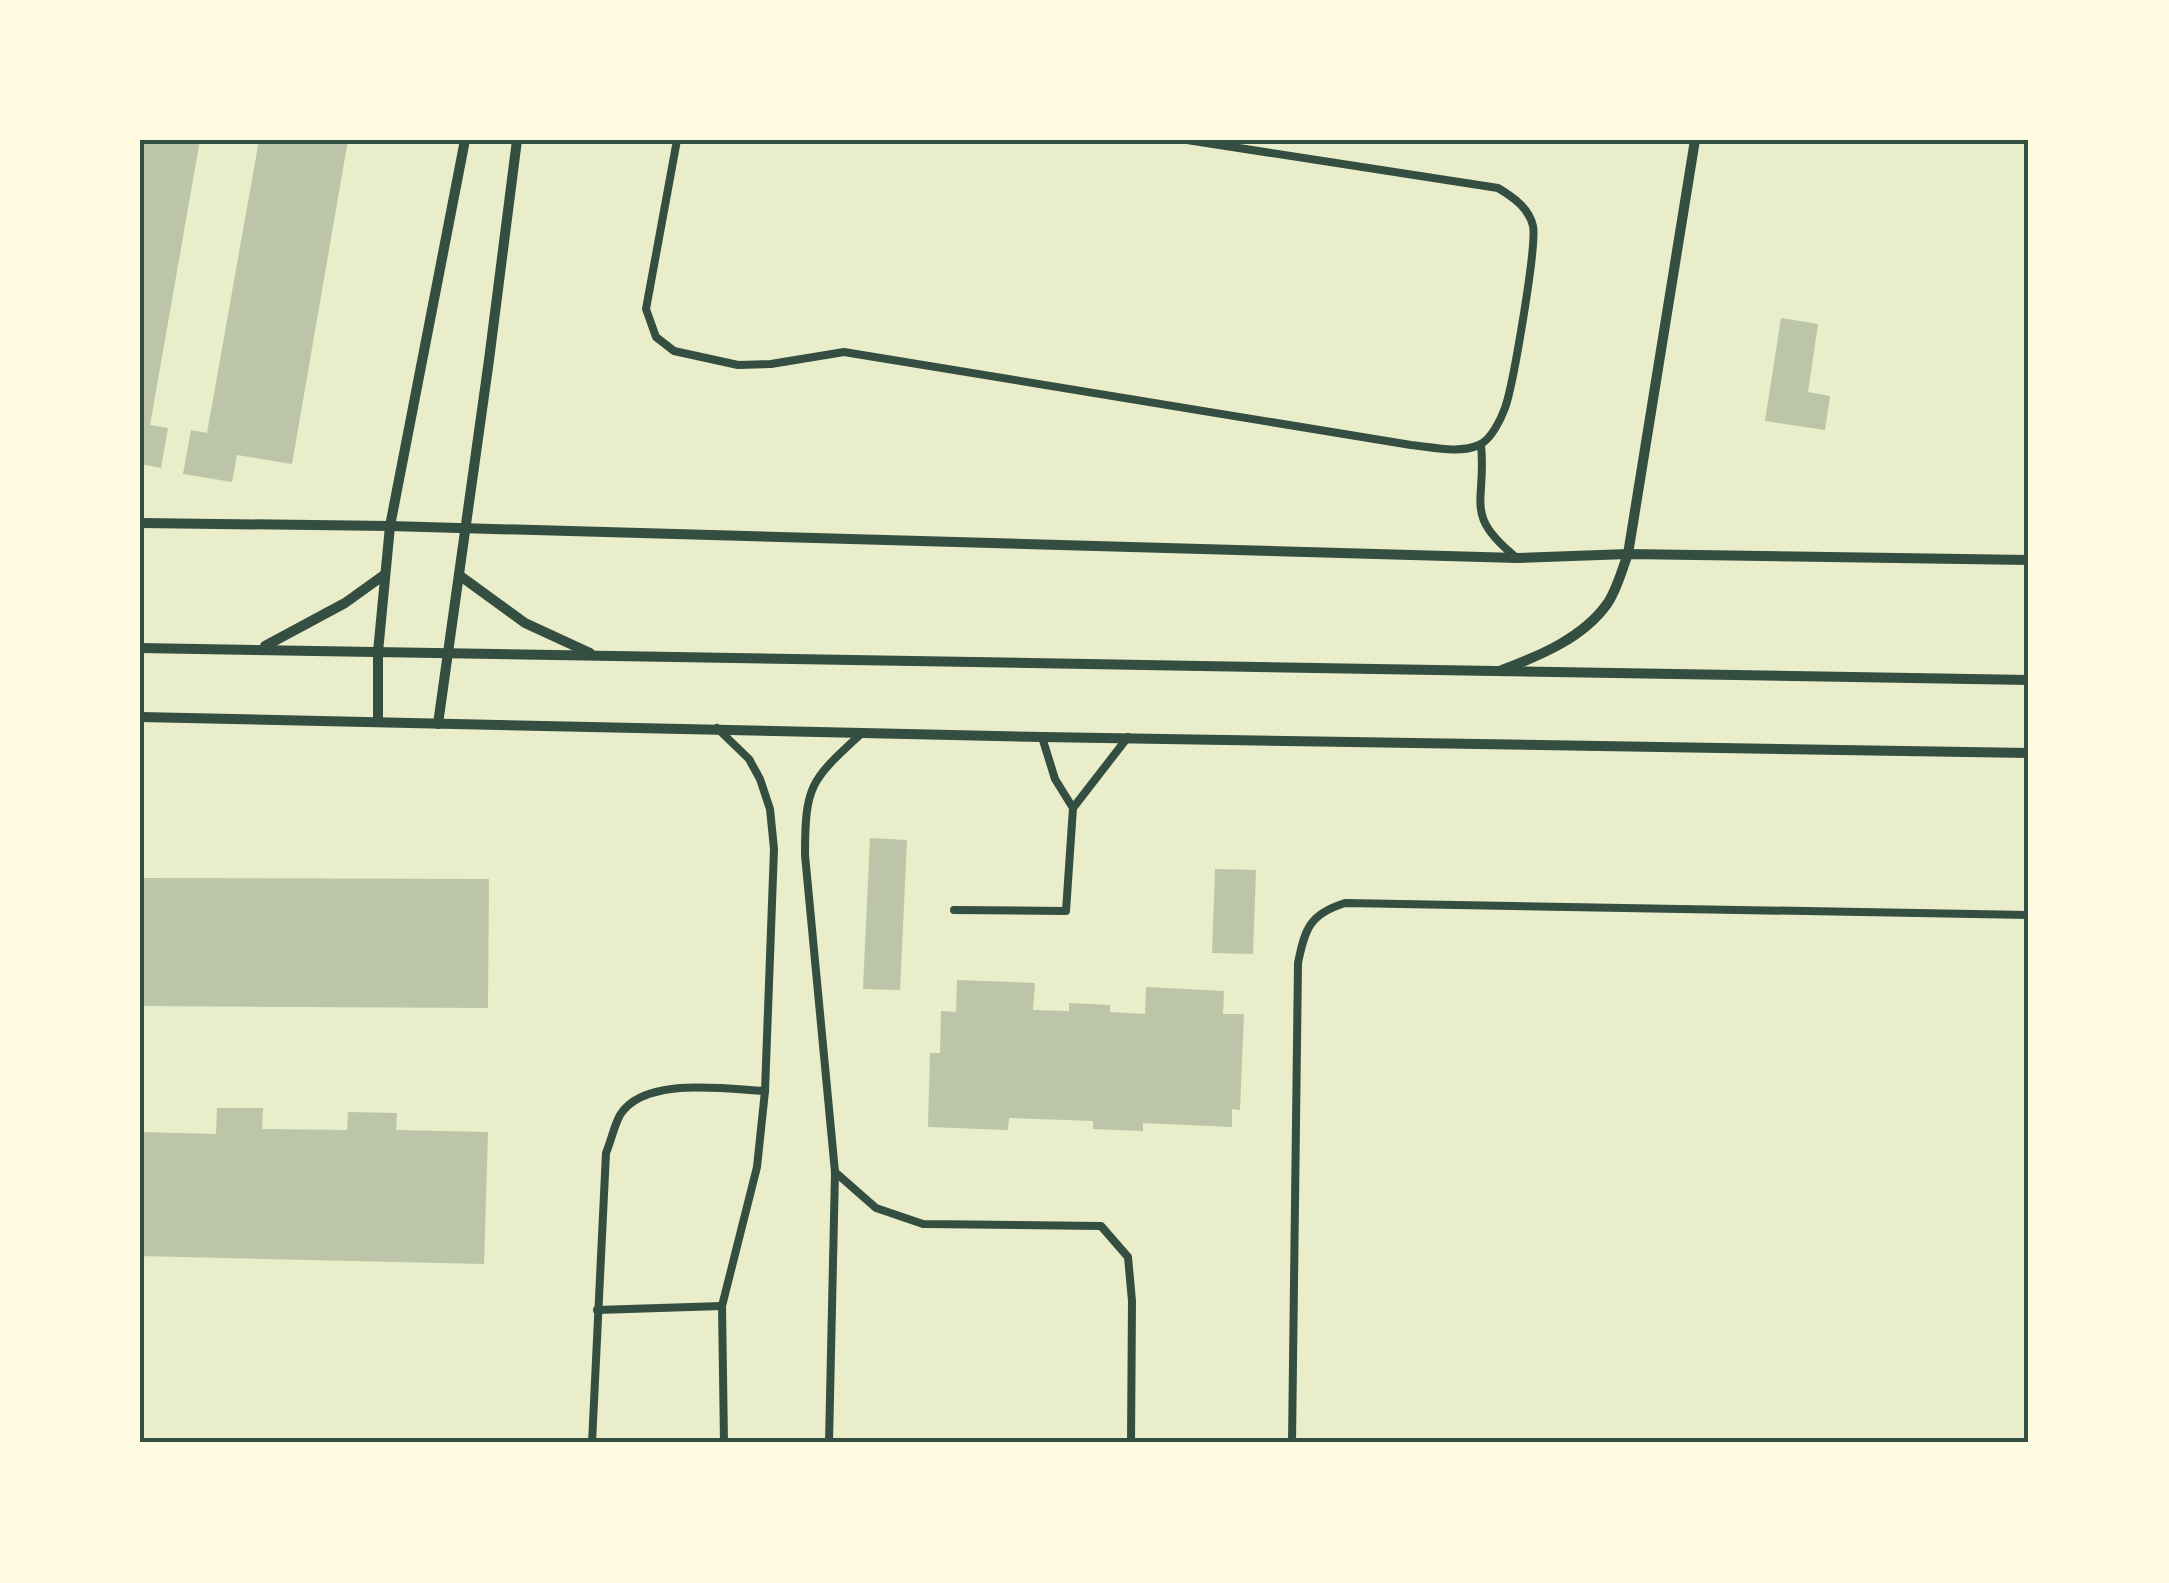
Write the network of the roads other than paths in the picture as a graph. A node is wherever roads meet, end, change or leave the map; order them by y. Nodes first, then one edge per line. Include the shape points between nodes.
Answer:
1 (465, 140) edge
2 (517, 140) edge
3 (677, 140) edge
4 (1187, 140) edge
5 (1695, 140) edge
6 (1482, 444) junction
7 (140, 522) edge
8 (390, 526) junction
9 (465, 530) junction
10 (1628, 554) junction
11 (1517, 558) junction
12 (2029, 560) edge
13 (384, 575) junction
14 (459, 575) junction
15 (140, 648) edge
16 (260, 648) junction
17 (378, 652) junction
18 (446, 655) junction
19 (600, 657) junction
20 (1495, 672) junction
21 (2029, 680) edge
22 (140, 717) edge
23 (378, 722) junction
24 (438, 724) junction
25 (716, 728) junction
26 (862, 732) junction
27 (1042, 737) junction
28 (1128, 737) junction
29 (2029, 753) edge
30 (1074, 808) junction
31 (954, 910) dead end
32 (2029, 915) edge
33 (764, 1090) junction
34 (835, 1172) junction
35 (722, 1306) junction
36 (597, 1310) junction
37 (592, 1443) edge
38 (724, 1443) edge
39 (830, 1443) edge
40 (1131, 1443) edge
41 (1292, 1443) edge

1 - 8 street
2 - 9 street
3 - 6 lane via 646,309 656,337 674,351 738,365 844,352 1411,445
4 - 6 lane via 1498,188 1515,198 1529,215 1534,244 1506,406
5 - 10 street
6 - 11 lane via 1480,520
7 - 8 street
8 - 9 street
8 - 13 street
9 - 11 street
9 - 14 street
10 - 11 street
10 - 12 street
10 - 20 street via 1607,604 1581,629 1542,655
13 - 16 street
13 - 17 street
14 - 18 street
14 - 19 street via 525,622
15 - 16 street
16 - 17 street
17 - 18 street
17 - 23 street
18 - 19 street
18 - 24 street
19 - 20 street
20 - 21 street
22 - 23 street
23 - 24 street
24 - 25 street
25 - 26 street
25 - 33 lane via 749,760 770,809
26 - 27 street
26 - 34 lane via 818,774 805,810
27 - 28 street
27 - 30 lane via 1055,779
28 - 29 street
28 - 30 lane
30 - 31 lane via 1066,911
32 - 41 lane via 1346,903 1324,910 1312,921 1298,963
33 - 35 lane via 756,1168
33 - 36 lane via 665,1088 621,1113 606,1153
34 - 39 lane
34 - 40 lane via 876,1208 923,1224 1101,1226 1128,1256
35 - 36 lane
35 - 38 lane
36 - 37 lane

